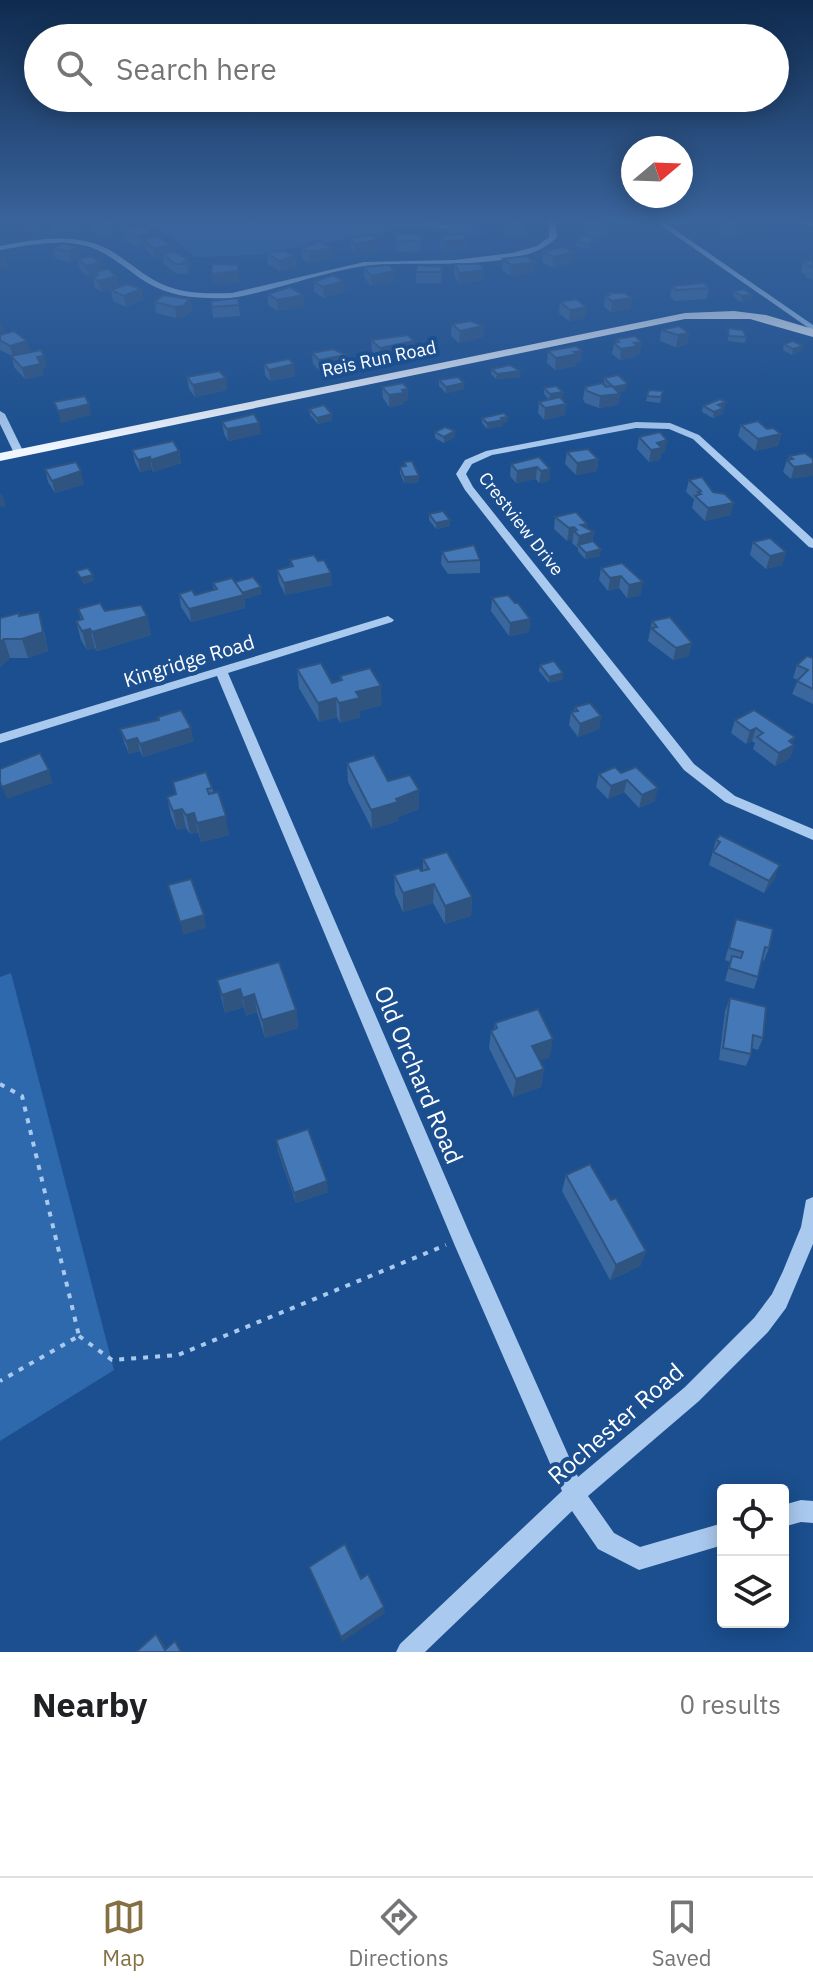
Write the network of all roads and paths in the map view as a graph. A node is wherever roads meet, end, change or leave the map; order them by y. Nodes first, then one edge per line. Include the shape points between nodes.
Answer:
1 (765, 295) edge
2 (769, 298) junction
3 (784, 322) junction
4 (813, 331) edge
5 (0, 414) edge
6 (19, 453) junction
7 (0, 457) edge
8 (813, 545) edge
9 (388, 620) dead end
10 (222, 673) junction
11 (0, 739) edge
12 (813, 835) edge
13 (0, 1084) edge
14 (812, 1220) edge
15 (462, 1239) junction
16 (79, 1336) junction
17 (0, 1381) edge
18 (574, 1494) junction
19 (813, 1512) edge
20 (789, 1514) edge
21 (717, 1536) edge
22 (408, 1652) edge

1 - 2 street
2 - 3 street
2 - 4 street
3 - 4 main road, Reis Run Road
3 - 6 main road, Reis Run Road via 730,314 685,316
5 - 6 street
6 - 7 main road, Reis Run Road
8 - 12 street, Crestview Drive via 696,437 670,426 636,425 489,453 468,462 461,474 689,767 730,799
9 - 10 street, Kingridge Road
10 - 11 street, Kingridge Road
10 - 15 street, Old Orchard Road
13 - 16 path via 22,1096
14 - 18 street, Rochester Road via 779,1301 761,1325 692,1394
15 - 16 path via 178,1355 112,1360
15 - 18 street, Old Orchard Road
16 - 17 path
18 - 21 street, Old Orchard Road via 606,1541 639,1559
18 - 22 street, Rochester Road
19 - 20 street

